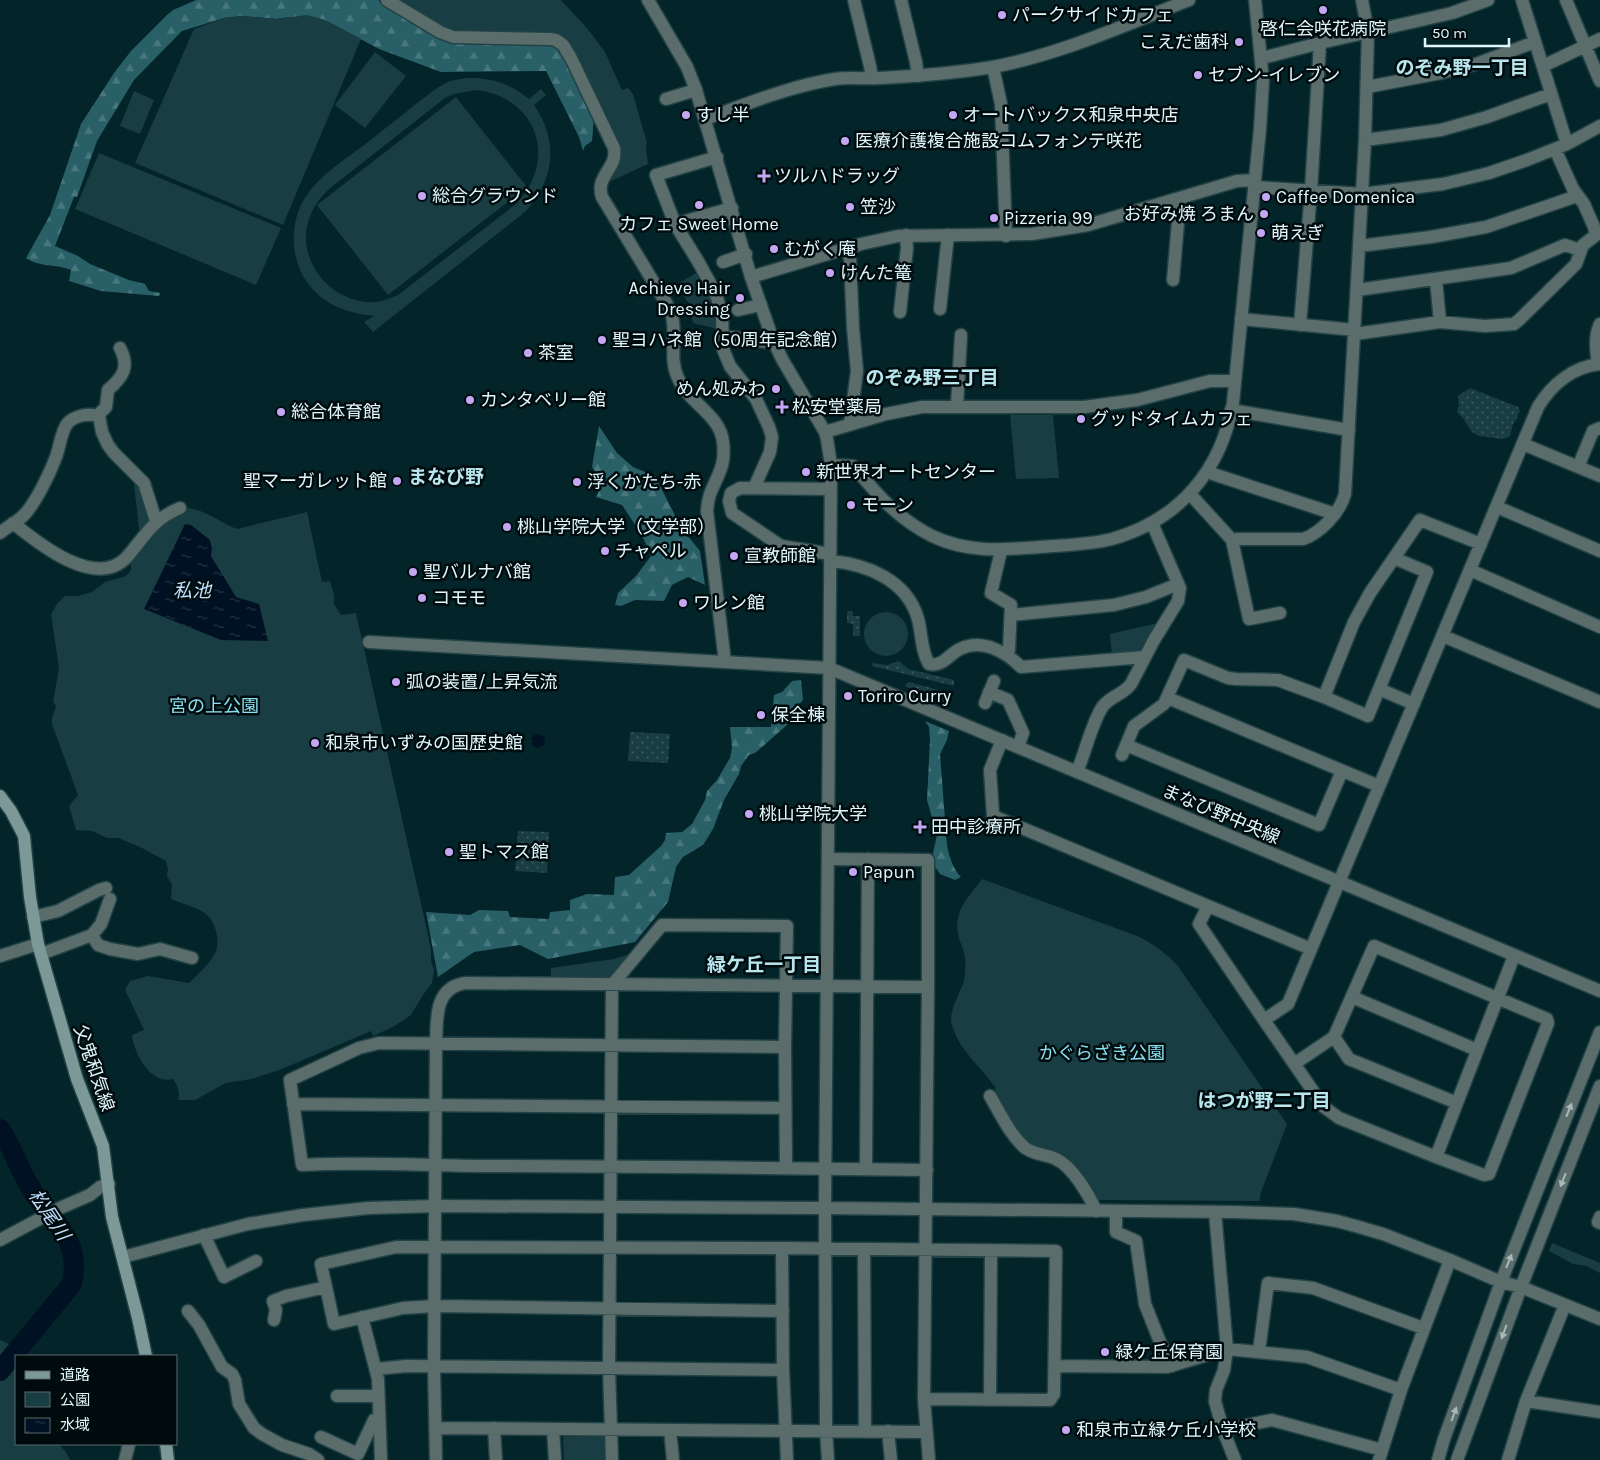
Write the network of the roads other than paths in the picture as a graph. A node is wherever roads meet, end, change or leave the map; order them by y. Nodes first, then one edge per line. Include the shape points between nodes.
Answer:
1 (387, 0) edge
2 (648, 0) edge
3 (854, 0) edge
4 (901, 0) edge
5 (1189, 0) edge
6 (1255, 0) edge
7 (1362, 0) edge
8 (1488, 0) edge
9 (1522, 0) edge
10 (1566, 0) edge
11 (1368, 32) junction
12 (1600, 39) edge
13 (1320, 42) junction
14 (1535, 42) junction
15 (1585, 46) junction
16 (1262, 58) junction
17 (1543, 66) junction
18 (993, 67) junction
19 (918, 76) junction
20 (872, 78) junction
21 (1600, 81) edge
22 (1367, 87) junction
23 (696, 90) junction
24 (1551, 94) junction
25 (666, 99) dead end
26 (705, 119) junction
27 (1600, 127) edge
28 (1365, 140) junction
29 (1567, 144) junction
30 (1555, 149) junction
31 (717, 158) junction
32 (1255, 183) junction
33 (1311, 192) junction
34 (1362, 194) junction
35 (1577, 196) junction
36 (1177, 200) junction
37 (732, 208) junction
38 (675, 224) junction
39 (906, 235) junction
40 (948, 235) junction
41 (1006, 236) junction
42 (1359, 246) junction
43 (847, 248) junction
44 (1580, 250) junction
45 (746, 254) junction
46 (723, 262) dead end
47 (751, 277) junction
48 (1173, 280) dead end
49 (1436, 280) junction
50 (1357, 290) junction
51 (761, 304) junction
52 (940, 309) dead end
53 (738, 310) dead end
54 (900, 312) dead end
55 (1241, 320) junction
56 (1440, 322) junction
57 (1600, 324) edge
58 (1300, 325) junction
59 (1355, 332) junction
60 (961, 335) dead end
61 (722, 336) junction
62 (773, 340) junction
63 (120, 348) dead end
64 (1599, 364) edge
65 (1235, 380) junction
66 (957, 406) junction
67 (1231, 410) junction
68 (99, 416) junction
69 (850, 424) junction
70 (1600, 428) edge
71 (1349, 430) junction
72 (825, 432) junction
73 (1523, 444) junction
74 (831, 465) junction
75 (1578, 466) junction
76 (1209, 471) junction
77 (1600, 476) edge
78 (754, 488) junction
79 (830, 489) junction
80 (1190, 494) junction
81 (1497, 507) junction
82 (180, 508) dead end
83 (1334, 514) junction
84 (156, 521) junction
85 (13, 523) junction
86 (1152, 523) junction
87 (0, 533) edge
88 (1232, 540) junction
89 (1481, 544) junction
90 (1001, 550) junction
91 (1600, 551) edge
92 (830, 558) junction
93 (1394, 558) junction
94 (1470, 570) junction
95 (1178, 584) junction
96 (1280, 613) dead end
97 (1011, 615) junction
98 (1600, 627) edge
99 (1443, 636) junction
100 (369, 642) dead end
101 (1006, 654) junction
102 (1144, 657) junction
103 (725, 662) junction
104 (829, 668) junction
105 (1379, 689) junction
106 (989, 692) dead end
107 (1324, 697) junction
108 (1168, 698) junction
109 (1600, 702) edge
110 (1414, 704) junction
111 (1002, 740) junction
112 (1018, 747) junction
113 (1342, 771) junction
114 (1077, 772) junction
115 (1379, 786) junction
116 (0, 796) edge
117 (828, 859) junction
118 (868, 859) junction
119 (1339, 882) junction
120 (1208, 906) junction
121 (33, 917) junction
122 (92, 935) junction
123 (39, 949) junction
124 (1311, 949) junction
125 (0, 956) edge
126 (1514, 956) junction
127 (192, 958) dead end
128 (612, 985) junction
129 (787, 986) junction
130 (828, 986) junction
131 (868, 987) junction
132 (928, 987) junction
133 (1600, 991) edge
134 (1352, 998) junction
135 (1498, 998) junction
136 (1264, 1020) junction
137 (1600, 1032) edge
138 (1334, 1037) junction
139 (436, 1044) junction
140 (611, 1045) junction
141 (785, 1047) junction
142 (1477, 1050) junction
143 (1294, 1064) junction
144 (1600, 1086) edge
145 (990, 1096) dead end
146 (1457, 1103) junction
147 (293, 1104) junction
148 (436, 1105) junction
149 (611, 1106) junction
150 (784, 1108) junction
151 (1436, 1157) junction
152 (436, 1166) junction
153 (610, 1166) junction
154 (786, 1168) junction
155 (825, 1169) junction
156 (866, 1169) junction
157 (927, 1170) junction
158 (109, 1184) junction
159 (436, 1206) junction
160 (610, 1207) junction
161 (825, 1208) junction
162 (926, 1210) junction
163 (1096, 1211) junction
164 (1116, 1211) junction
165 (1215, 1212) junction
166 (1600, 1217) edge
167 (1600, 1223) edge
168 (204, 1235) junction
169 (3, 1239) edge
170 (436, 1246) junction
171 (610, 1247) junction
172 (782, 1248) junction
173 (825, 1248) junction
174 (864, 1249) junction
175 (926, 1250) junction
176 (990, 1250) junction
177 (124, 1258) junction
178 (1450, 1260) junction
179 (256, 1261) dead end
180 (1501, 1282) junction
181 (326, 1287) junction
182 (1521, 1288) junction
183 (1565, 1305) junction
184 (435, 1306) junction
185 (610, 1308) junction
186 (188, 1311) dead end
187 (783, 1311) junction
188 (362, 1317) junction
189 (1600, 1319) edge
190 (274, 1320) dead end
191 (1423, 1328) junction
192 (1227, 1349) junction
193 (1259, 1351) junction
194 (146, 1355) edge
195 (1055, 1366) junction
196 (1172, 1366) junction
197 (434, 1367) junction
198 (376, 1369) junction
199 (609, 1369) junction
200 (783, 1370) junction
201 (1400, 1390) junction
202 (337, 1396) dead end
203 (378, 1396) junction
204 (924, 1400) junction
205 (990, 1400) junction
206 (1526, 1401) junction
207 (1600, 1412) edge
208 (379, 1420) junction
209 (435, 1428) junction
210 (494, 1428) junction
211 (553, 1429) junction
212 (610, 1430) junction
213 (670, 1430) junction
214 (785, 1430) junction
215 (1222, 1430) junction
216 (826, 1431) junction
217 (865, 1431) junction
218 (888, 1431) junction
219 (926, 1432) junction
220 (321, 1437) dead end
221 (128, 1445) edge
222 (166, 1445) edge
223 (1380, 1455) edge
224 (125, 1460) edge
225 (168, 1460) edge
226 (318, 1460) edge
227 (381, 1460) edge
228 (436, 1460) edge
229 (496, 1460) edge
230 (555, 1460) edge
231 (612, 1460) edge
232 (673, 1460) edge
233 (787, 1460) edge
234 (828, 1460) edge
235 (891, 1460) edge
236 (929, 1460) edge
237 (1235, 1460) edge
238 (1438, 1460) edge
239 (1458, 1460) edge
240 (1508, 1460) edge

1 - 103 street via 453,37 556,40 567,50 576,67 614,148 615,159 601,180 602,197 671,311 675,329 673,362 678,380 715,421 722,434 724,458 708,495 707,511
2 - 23 street via 687,67
3 - 20 street
4 - 19 street
5 - 18 street via 1061,50
6 - 16 street
7 - 11 street
8 - 11 street via 1452,13
9 - 14 street
10 - 15 street
11 - 13 street
11 - 22 street
12 - 15 street
13 - 16 street
13 - 33 street
14 - 17 street
14 - 22 street via 1476,64
15 - 17 street
15 - 21 street
16 - 32 street
17 - 24 street
18 - 19 street
18 - 41 street via 1001,104
19 - 20 street
20 - 26 street via 838,78 799,86
22 - 28 street
23 - 25 street
23 - 26 street
24 - 28 street via 1441,130
24 - 29 street
26 - 31 street
27 - 29 street
28 - 34 street
29 - 30 street
30 - 34 street via 1466,180
30 - 35 street
31 - 37 street
31 - 38 street via 656,175
32 - 33 street
32 - 36 street via 1237,181
32 - 55 street
33 - 34 street
33 - 58 street
34 - 42 street
35 - 42 street via 1486,227
35 - 44 street via 1584,204 1596,235
36 - 41 street via 1088,225
36 - 48 street via 1180,254
37 - 38 street
37 - 45 street
38 - 61 street via 716,294 722,315
39 - 40 street
39 - 43 street
39 - 54 street
40 - 41 street
40 - 52 street via 947,288
42 - 50 street
43 - 47 street
43 - 69 street via 857,363
44 - 49 street via 1566,245 1511,268
44 - 56 street via 1576,264 1514,324 1485,326
45 - 46 street
45 - 47 street
47 - 51 street
49 - 50 street
49 - 56 street
50 - 59 street
51 - 53 street
51 - 62 street
55 - 58 street
55 - 65 street
56 - 59 street
57 - 64 street via 1596,342
58 - 59 street
59 - 71 street
60 - 66 street via 966,358
61 - 62 street
61 - 78 street via 730,366 756,399 772,436 770,452
62 - 72 street
63 - 68 street via 124,372 108,390 106,408
64 - 73 street via 1577,370 1552,387 1538,407
65 - 66 street via 1210,381 1137,400 1101,405
65 - 67 street
66 - 69 street via 907,409
67 - 71 street
67 - 76 street
68 - 84 street via 108,445 144,483
68 - 85 street via 93,414 68,422 56,459 36,497 23,516
69 - 72 street
70 - 75 street via 1593,430
71 - 83 street via 1345,494
72 - 74 street
73 - 75 street
73 - 81 street
74 - 79 street
74 - 90 street via 853,466 898,515 933,536 961,546
75 - 77 street
76 - 80 street
76 - 83 street
78 - 79 street
78 - 92 street via 740,488 731,493 732,513 781,546
79 - 92 street
80 - 86 street
80 - 88 street
81 - 89 street
81 - 91 street
82 - 84 street
83 - 88 street via 1319,530 1303,539
84 - 85 street via 123,561 111,568 98,569 64,557
85 - 87 street
86 - 90 street via 1111,539
86 - 95 street
88 - 96 street via 1249,619
89 - 93 street via 1420,520
89 - 94 street
90 - 97 street via 991,593 1011,605
92 - 101 street via 880,574 903,591 918,619 929,664 944,662 960,648 986,646
92 - 104 street
93 - 105 street via 1427,572
93 - 107 street via 1354,622
94 - 98 street
94 - 99 street
95 - 97 street via 1114,605
95 - 102 street via 1178,602
97 - 101 street via 1010,650
99 - 109 street
99 - 110 street
100 - 103 street, まなび野中央線
101 - 102 street via 1021,667
102 - 114 street via 1128,688 1103,707
103 - 104 street, まなび野中央線
104 - 111 street, まなび野中央線
104 - 117 street
105 - 107 street via 1368,716
105 - 110 street
106 - 112 street via 1008,700 1023,733
107 - 108 street via 1278,680 1228,678 1184,660
108 - 113 street
108 - 113 street via 1134,726 1124,750 1319,825
110 - 115 street
111 - 112 street, まなび野中央線
111 - 120 street via 990,770 993,816
112 - 114 street, まなび野中央線
113 - 115 street
114 - 119 street, まなび野中央線
115 - 119 street
116 - 121 main road, 父鬼和気線 via 24,836
117 - 118 street
117 - 130 street
118 - 131 street
118 - 132 street via 928,860
119 - 124 street
119 - 126 street, まなび野中央線
120 - 124 street
120 - 136 street via 1199,924
121 - 122 street via 58,911 99,890 108,893 101,924
121 - 123 main road, 父鬼和気線
122 - 123 street
122 - 127 street via 98,945 110,949 138,954 160,949
123 - 125 street
123 - 158 main road, 父鬼和気線 via 77,1079 103,1146
124 - 136 street via 1288,1004
126 - 133 street, まなび野中央線
126 - 135 street
128 - 129 street
128 - 129 street via 662,925 788,926
128 - 139 street via 457,984 440,1003
128 - 140 street
129 - 130 street
129 - 141 street
130 - 131 street
130 - 155 street
131 - 132 street
131 - 156 street
132 - 157 street
134 - 135 street via 1374,946
134 - 138 street
134 - 142 street
135 - 142 street
135 - 151 street via 1547,1019 1545,1032 1489,1174
136 - 143 street
180 -> 137 street
138 - 143 street
138 - 146 street via 1349,1059
139 - 140 street
139 - 147 street via 379,1043 360,1048 290,1080
139 - 148 street
140 - 141 street
140 - 149 street
141 - 150 street
142 - 146 street
143 - 151 street via 1332,1114
144 -> 182 street
145 - 163 street via 1019,1142 1031,1152 1056,1159 1070,1169
146 - 151 street
147 - 148 street
147 - 152 street via 302,1165
148 - 149 street
148 - 152 street
149 - 150 street
149 - 153 street
150 - 154 street
152 - 153 street
152 - 159 street
153 - 154 street
153 - 160 street
154 - 155 street
155 - 156 street
155 - 161 street
156 - 157 street
157 - 162 street
158 - 169 street
158 - 177 main road, 父鬼和気線 via 112,1217
159 - 160 street
159 - 168 street via 302,1214
159 - 170 street
160 - 161 street
160 - 171 street
161 - 162 street
161 - 173 street
162 - 163 street
162 - 175 street
163 - 164 street
164 - 165 street
164 - 196 street via 1116,1232 1136,1241 1145,1304
165 - 178 street via 1274,1213 1337,1221 1383,1234
165 - 192 street
166 - 167 street
168 - 177 street
168 - 179 street via 219,1279
170 - 171 street
170 - 181 street via 396,1247 321,1264
170 - 184 street
171 - 172 street
171 - 185 street
172 - 173 street
172 - 187 street
173 - 174 street
173 - 216 street
174 - 175 street
174 - 217 street
175 - 176 street
175 - 204 street
176 - 195 street via 1056,1251
176 - 205 street
177 - 194 main road, 父鬼和気線
178 - 180 street
178 - 191 street
180 - 182 street
238 -> 180 street
181 - 188 street via 334,1324
181 - 190 street via 274,1301
182 - 183 street
182 -> 239 street
183 - 189 street
183 - 206 street
184 - 185 street
184 - 188 street via 403,1308
184 - 197 street
185 - 187 street
185 - 199 street
186 - 226 street via 222,1367 232,1374 239,1404 254,1428 282,1445
187 - 200 street
188 - 198 street
191 - 193 street via 1312,1288 1268,1284
191 - 201 street
192 - 193 street
192 - 196 street
192 - 215 street via 1215,1401
193 - 201 street via 1307,1357
195 - 196 street
195 - 205 street via 1054,1394 1050,1400
197 - 198 street
197 - 199 street
197 - 209 street
198 - 203 street
199 - 200 street
199 - 212 street
200 - 214 street
201 - 223 street
202 - 203 street
203 - 208 street
204 - 205 street
204 - 219 street
206 - 207 street
206 - 240 street
208 - 220 street via 374,1420 358,1454 341,1452
208 - 227 street
209 - 210 street
209 - 228 street
210 - 211 street
210 - 229 street
211 - 212 street
211 - 230 street
212 - 213 street
212 - 231 street
213 - 214 street
213 - 232 street
214 - 216 street
214 - 233 street
215 - 223 street via 1272,1420
215 - 237 street
216 - 217 street
216 - 234 street
217 - 218 street
218 - 219 street
218 - 235 street
219 - 236 street
221 - 224 street
222 - 225 main road

